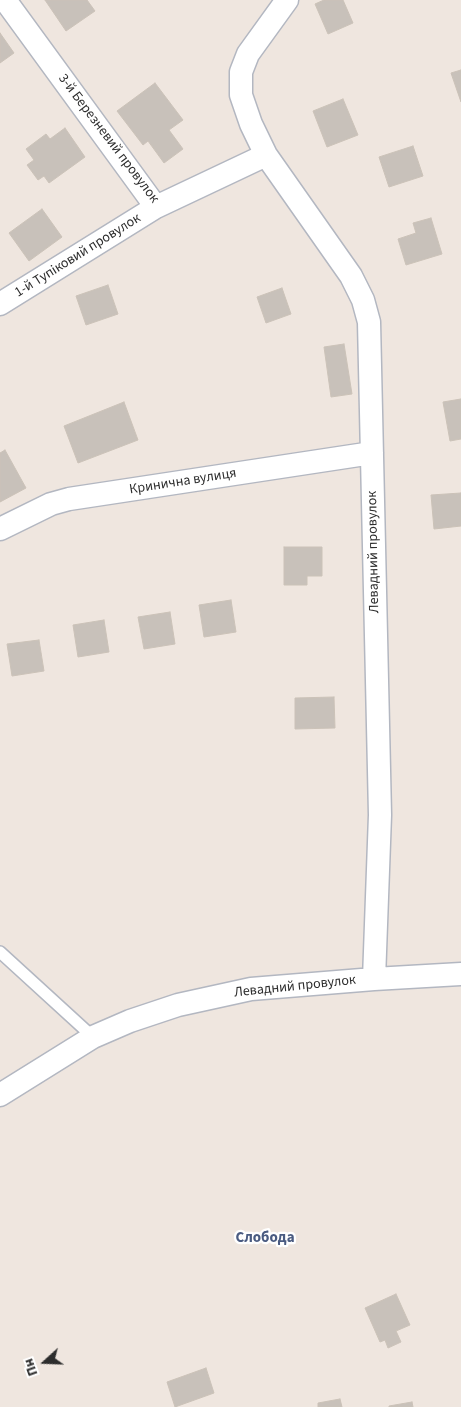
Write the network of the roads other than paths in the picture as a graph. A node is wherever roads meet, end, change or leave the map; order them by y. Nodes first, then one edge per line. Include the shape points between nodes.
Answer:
1 (4, 0) edge
2 (287, 0) edge
3 (266, 155) junction
4 (156, 207) junction
5 (0, 304) edge
6 (372, 453) junction
7 (0, 529) edge
8 (0, 952) edge
9 (461, 974) edge
10 (374, 979) junction
11 (93, 1037) junction
12 (0, 1095) edge

1 - 4 street, 3-й Березневий провулок
2 - 3 street, Левадний провулок via 248,54 241,72 241,95
3 - 4 street, 3-й Березневий провулок
3 - 6 street, Левадний провулок via 351,276 363,300 369,322
4 - 5 street, 1-й Тупіковий провулок
6 - 7 street, Кринична вулиця via 69,499 50,504
6 - 10 street, Левадний провулок via 380,815
8 - 11 lane
9 - 10 street, Левадний провулок
10 - 11 street, Левадний провулок via 241,991 178,1005
11 - 12 street, Левадний провулок

